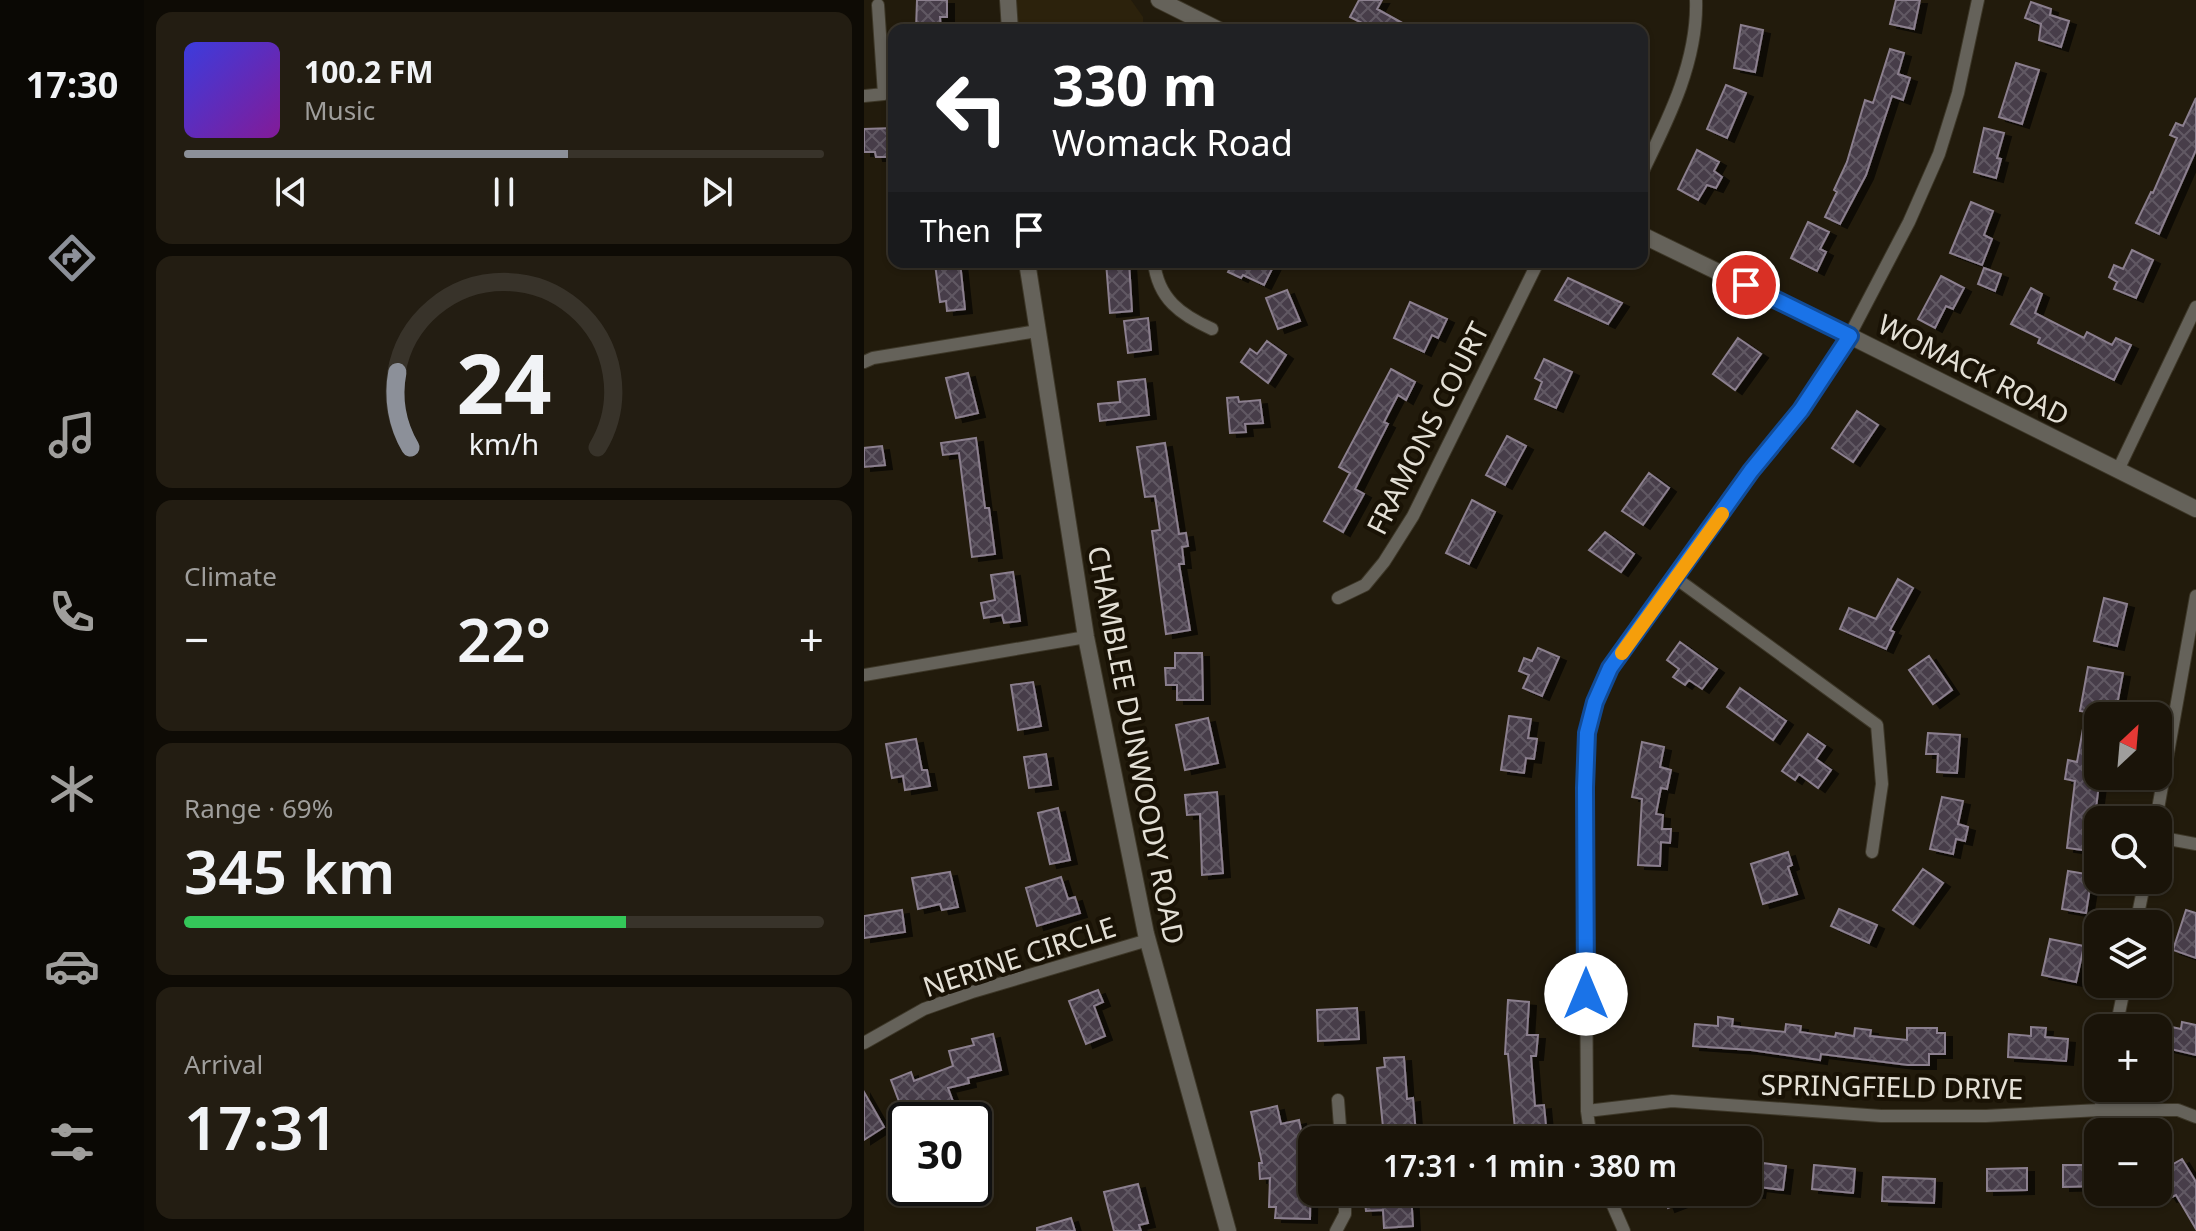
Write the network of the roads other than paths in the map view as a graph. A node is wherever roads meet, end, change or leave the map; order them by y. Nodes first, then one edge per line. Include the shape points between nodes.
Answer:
1 (1008, 0) edge
2 (1159, 0) edge
3 (1696, 0) edge
4 (1978, 0) edge
5 (878, 5) dead end
6 (1010, 24) edge
7 (1207, 24) edge
8 (864, 96) edge
9 (1648, 161) edge
10 (1648, 238) edge
11 (1028, 268) edge
12 (1154, 268) edge
13 (1535, 268) edge
14 (2196, 307) edge
15 (1212, 329) dead end
16 (1037, 331) junction
17 (1850, 336) junction
18 (864, 362) edge
19 (2118, 470) junction
20 (2196, 509) edge
21 (1677, 579) junction
22 (2196, 596) edge
23 (1338, 598) dead end
24 (1086, 637) junction
25 (864, 675) edge
26 (2158, 806) edge
27 (2172, 840) edge
28 (2196, 844) edge
29 (1872, 852) dead end
30 (1148, 940) junction
31 (864, 1043) edge
32 (1338, 1100) dead end
33 (2102, 1102) edge
34 (2100, 1110) junction
35 (1587, 1111) junction
36 (2196, 1117) edge
37 (1340, 1126) edge
38 (1589, 1126) edge
39 (1345, 1206) edge
40 (1613, 1206) edge
41 (1228, 1231) edge
42 (1336, 1231) edge
43 (1624, 1231) edge

1 - 6 street
2 - 7 street
3 - 9 street via 1688,63
4 - 17 street via 1939,154
5 - 8 street via 884,94
10 - 17 street, WOMACK ROAD
11 - 16 street, CHAMBLEE DUNWOODY ROAD
12 - 15 street via 1168,301
13 - 23 street, FRAMONS COURT via 1413,516 1365,585
14 - 19 street
16 - 18 street
16 - 24 street, CHAMBLEE DUNWOODY ROAD
17 - 19 street, WOMACK ROAD
17 - 21 street
19 - 20 street, WOMACK ROAD
21 - 29 street via 1877,725 1882,784
21 - 35 street via 1610,668 1587,733
22 - 26 street
24 - 25 street
24 - 30 street, CHAMBLEE DUNWOODY ROAD
27 - 28 street
30 - 31 street, NERINE CIRCLE via 988,986 936,1005
30 - 41 street, CHAMBLEE DUNWOODY ROAD
32 - 37 street
33 - 34 street
34 - 35 street, SPRINGFIELD DRIVE via 1881,1116 1672,1101
34 - 36 street, SPRINGFIELD DRIVE via 2178,1110
35 - 38 street
39 - 42 street
40 - 43 street

